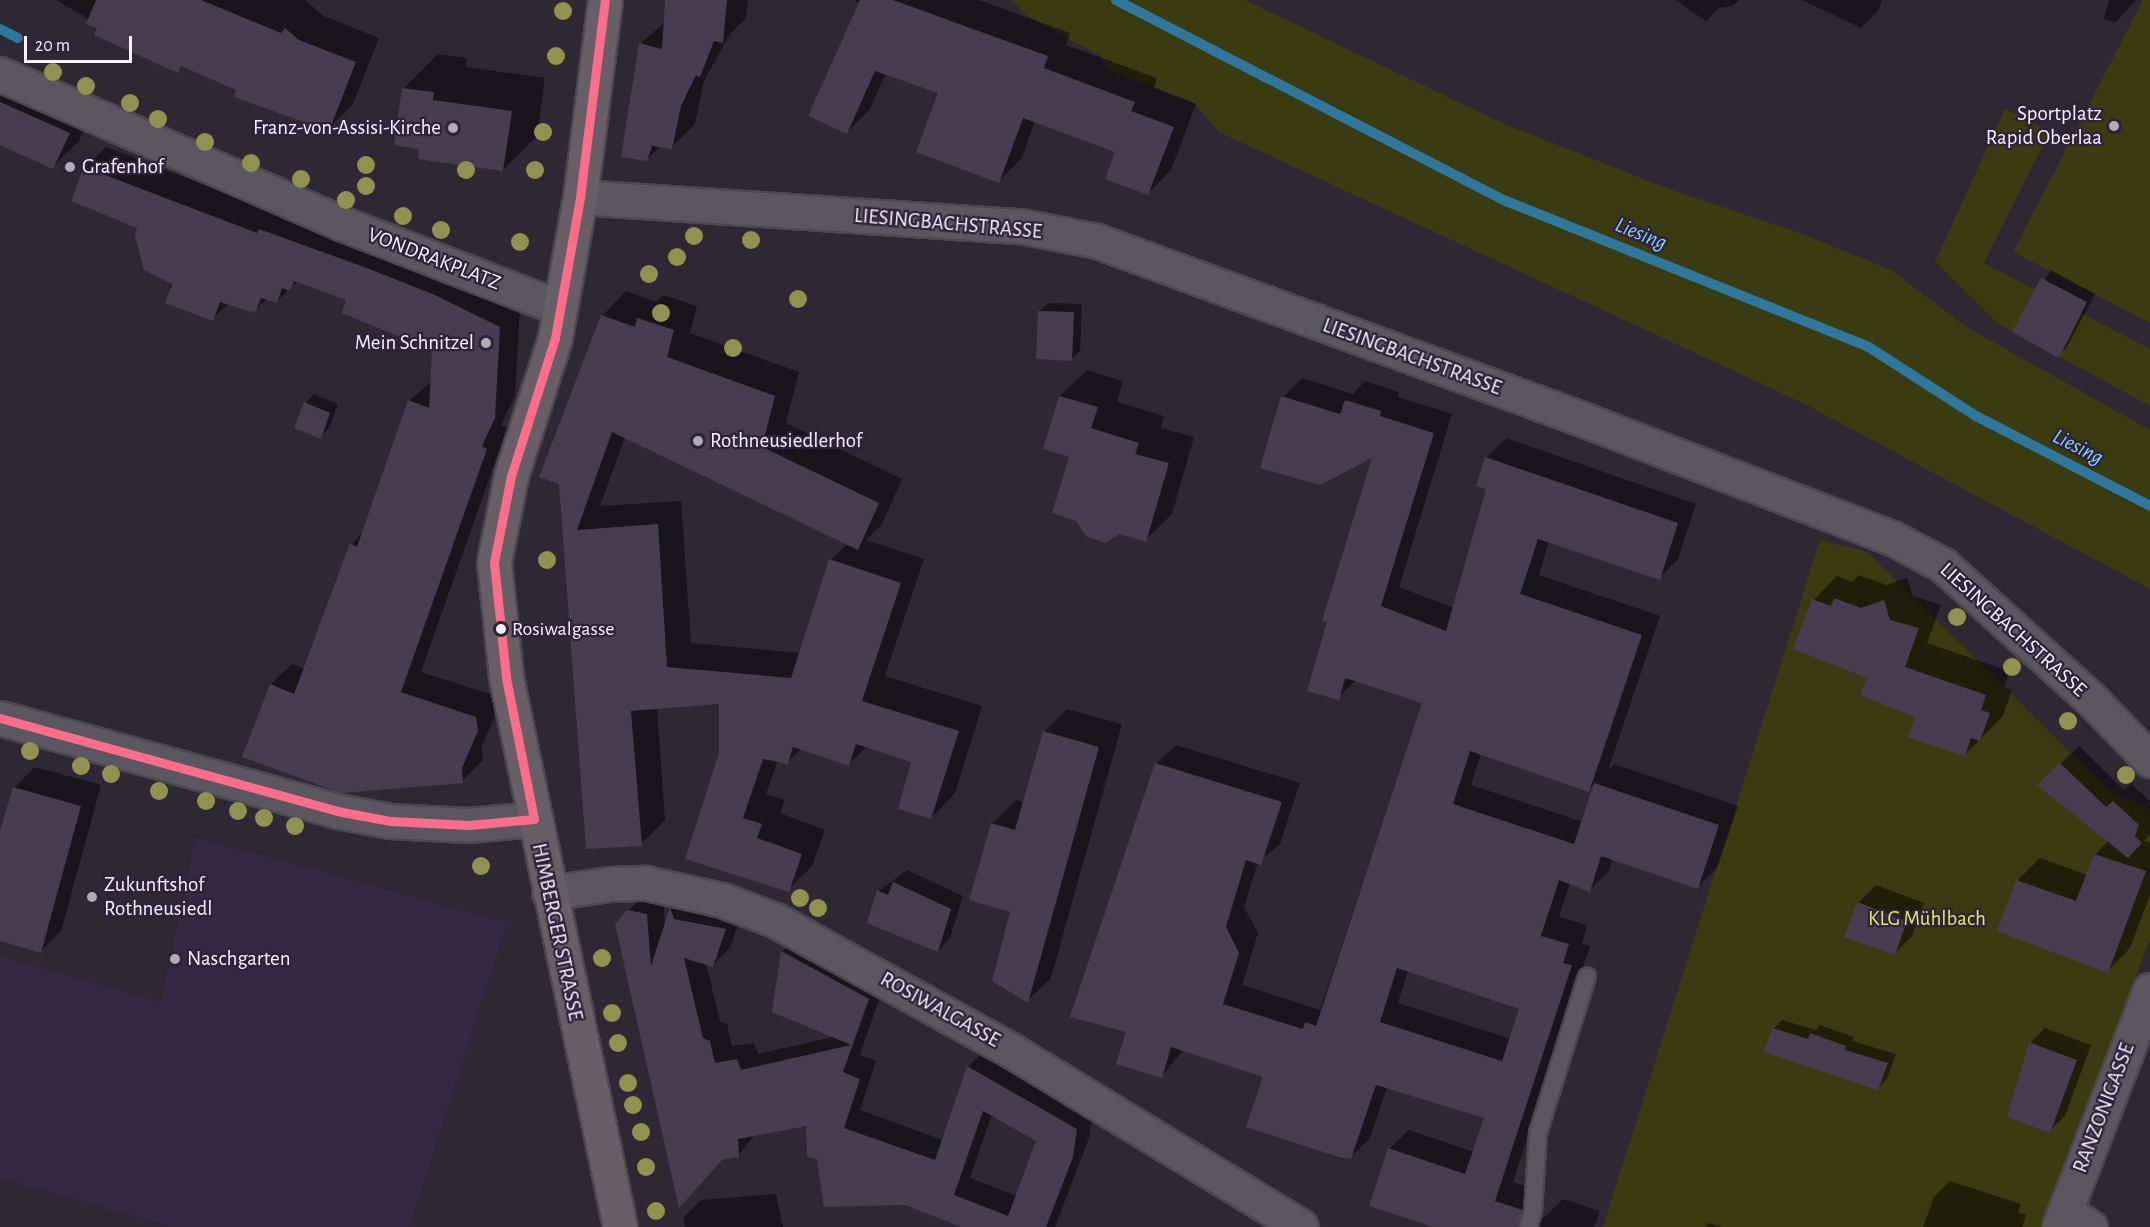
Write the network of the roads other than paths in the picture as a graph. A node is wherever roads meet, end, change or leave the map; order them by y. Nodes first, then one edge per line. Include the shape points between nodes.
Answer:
1 (605, 0) edge
2 (0, 74) edge
3 (580, 197) junction
4 (560, 308) junction
5 (0, 718) edge
6 (2150, 760) edge
7 (534, 819) junction
8 (549, 893) junction
9 (1587, 977) dead end
10 (2150, 990) edge
11 (2071, 1222) edge
12 (620, 1227) edge
13 (1301, 1227) edge
14 (1528, 1227) edge

1 - 3 main road, HIMBERGER STRASSE
2 - 4 street, VONDRAKPLATZ via 341,223
3 - 4 main road, HIMBERGER STRASSE
3 - 6 street, LIESINGBACHSTRASSE via 1020,226 1097,241 1593,423 1892,538 1943,565 2091,699
4 - 7 main road, HIMBERGER STRASSE via 546,370 511,476 494,562 506,677
5 - 7 street via 337,811 390,820 469,825
7 - 8 main road, HIMBERGER STRASSE
8 - 12 main road, HIMBERGER STRASSE
8 - 13 street, ROSIWALGASSE via 609,884 646,884 722,900 775,920 1012,1051
9 - 14 lane via 1538,1133 1533,1212
10 - 11 street, RANZONIGASSE

